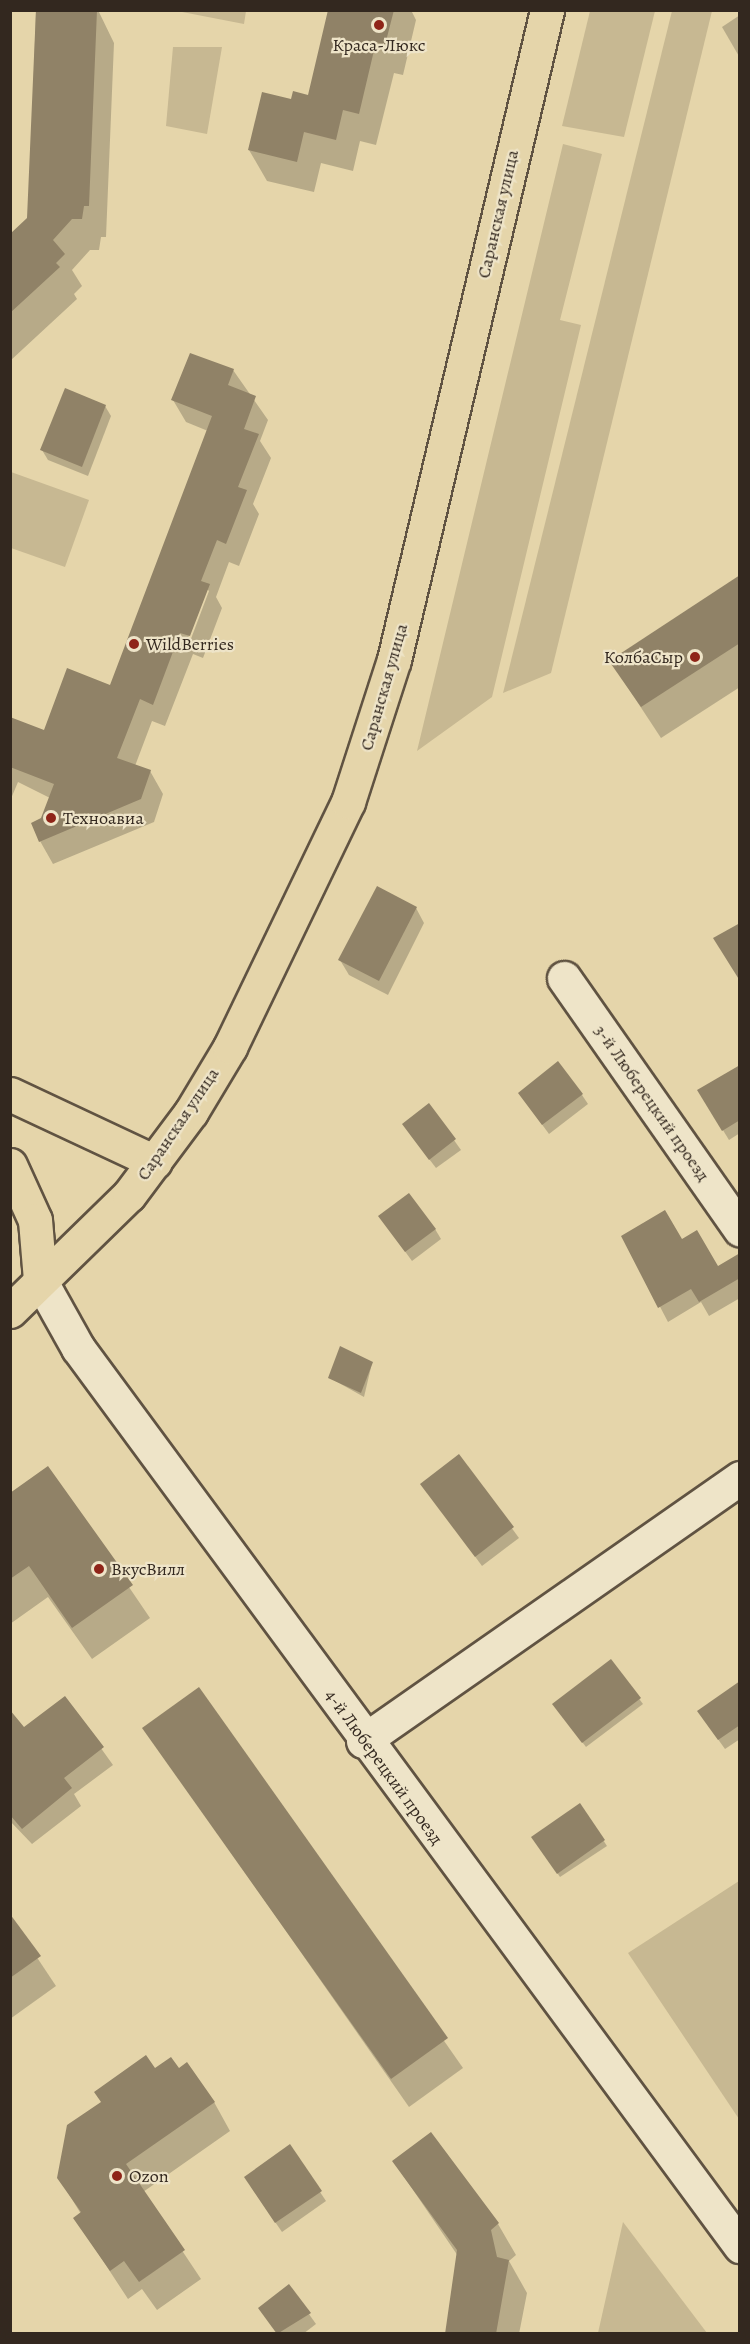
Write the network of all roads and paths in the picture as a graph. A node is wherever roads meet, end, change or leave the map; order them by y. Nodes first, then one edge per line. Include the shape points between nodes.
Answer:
1 (547, 10) edge
2 (564, 978) dead end
3 (10, 1094) edge
4 (155, 1162) junction
5 (10, 1165) edge
6 (728, 1187) edge
7 (740, 1229) edge
8 (40, 1280) junction
9 (10, 1311) edge
10 (740, 1478) edge
11 (363, 1742) junction
12 (740, 2246) edge

1 - 4 main road, Саранская улица via 374,731 318,871 230,1047
2 - 6 street, 3-й Люберецкий проезд
3 - 4 main road
4 - 8 main road, Саранская улица via 129,1195
5 - 8 main road via 35,1220
6 - 7 street, 3-й Люберецкий проезд
8 - 9 main road, Саранская улица
8 - 11 street, 4-й Люберецкий проезд via 78,1348
10 - 11 street
11 - 12 street, 4-й Люберецкий проезд

